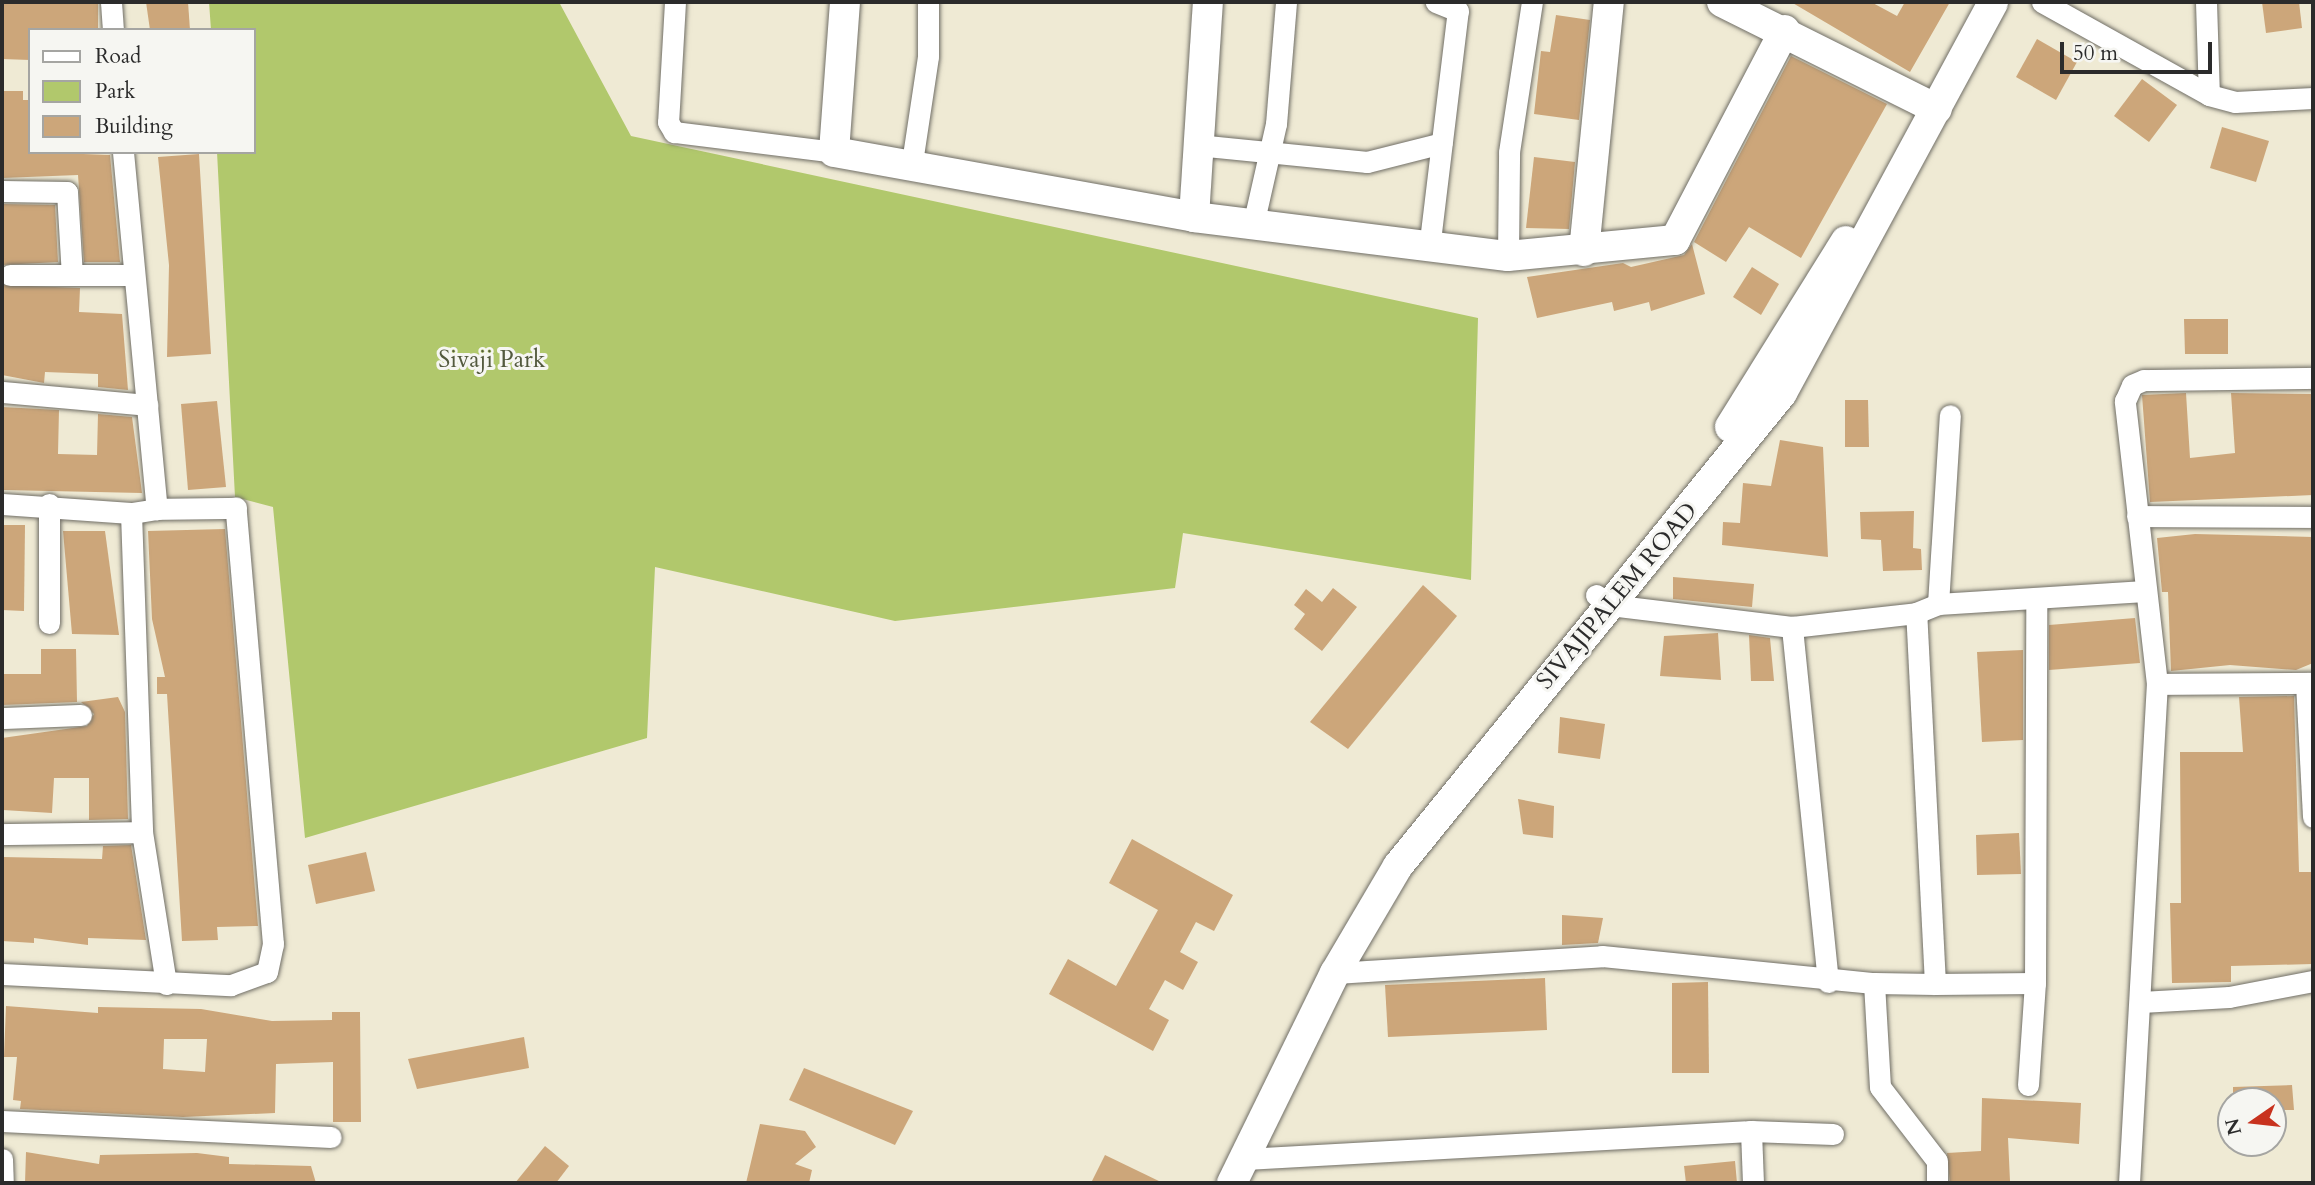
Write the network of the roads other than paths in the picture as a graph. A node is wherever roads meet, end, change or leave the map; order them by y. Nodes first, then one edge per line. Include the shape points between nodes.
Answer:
1 (111, 2) edge
2 (675, 2) edge
3 (845, 2) edge
4 (928, 2) edge
5 (1286, 2) edge
6 (1436, 2) edge
7 (1532, 2) edge
8 (1609, 2) edge
9 (1723, 2) edge
10 (1972, 2) edge
11 (1993, 2) edge
12 (2042, 2) edge
13 (2206, 2) edge
14 (1204, 3) edge
15 (113, 28) edge
16 (1785, 30) junction
17 (2209, 95) junction
18 (2313, 98) edge
19 (1930, 106) junction
20 (1442, 143) junction
21 (1198, 145) junction
22 (834, 152) junction
23 (123, 154) edge
24 (1269, 154) junction
25 (911, 169) junction
26 (2, 191) edge
27 (1194, 217) junction
28 (1253, 225) junction
29 (1429, 249) junction
30 (1584, 251) junction
31 (1508, 256) junction
32 (10, 275) dead end
33 (72, 275) junction
34 (133, 275) junction
35 (2313, 378) edge
36 (2, 393) edge
37 (146, 405) junction
38 (1950, 415) dead end
39 (2, 504) edge
40 (49, 504) junction
41 (157, 509) junction
42 (131, 513) junction
43 (2137, 516) junction
44 (2313, 517) edge
45 (2145, 591) junction
46 (1603, 601) junction
47 (2036, 602) junction
48 (1938, 604) junction
49 (1916, 613) junction
50 (49, 623) dead end
51 (1792, 627) junction
52 (2310, 683) edge
53 (2157, 684) junction
54 (81, 715) dead end
55 (2, 718) edge
56 (2313, 817) edge
57 (142, 832) junction
58 (2, 834) edge
59 (1335, 973) junction
60 (2, 974) edge
61 (2313, 981) edge
62 (1828, 982) junction
63 (1874, 983) junction
64 (2035, 983) junction
65 (166, 984) junction
66 (1935, 985) junction
67 (2141, 1002) junction
68 (2028, 1085) dead end
69 (2, 1121) edge
70 (1751, 1131) junction
71 (1833, 1134) dead end
72 (331, 1137) dead end
73 (2, 1159) edge
74 (1238, 1171) edge
75 (3, 1183) edge
76 (1213, 1183) edge
77 (1753, 1183) edge
78 (1937, 1183) edge
79 (2129, 1183) edge

1 - 15 street
2 - 22 street via 668,122 674,132
3 - 22 main road
4 - 25 street via 928,56
5 - 24 street
6 - 20 street via 1458,11
7 - 31 street via 1509,152
8 - 30 main road
9 - 16 main road
10 - 19 main road, SIVAJIPALEM ROAD
11 - 19 main road, SIVAJIPALEM ROAD
12 - 17 street
13 - 17 street
14 - 21 main road
16 - 19 main road
16 - 30 main road via 1675,240
17 - 18 street via 2235,102
19 - 46 main road, SIVAJIPALEM ROAD via 1782,393
20 - 24 street via 1367,162
20 - 29 street
21 - 24 street
21 - 27 main road
22 - 25 main road
23 - 34 street
24 - 28 street
25 - 27 main road
26 - 33 street via 67,192
27 - 28 main road
28 - 29 main road
29 - 31 main road
30 - 31 main road
32 - 33 street
33 - 34 street
34 - 37 street
35 - 43 street via 2144,380 2132,385 2125,401
36 - 37 street
37 - 41 street
38 - 48 street
39 - 40 street
40 - 42 street
40 - 50 street
41 - 42 street
41 - 65 street via 236,508 273,944 267,972 250,981
42 - 57 street
43 - 44 street
43 - 45 street
45 - 47 street
45 - 53 street
46 - 51 street
46 - 59 main road, SIVAJIPALEM ROAD via 1444,802
46 - 76 main road, SIVAJIPALEM ROAD via 1380,859 1318,964
47 - 48 street
47 - 64 street
48 - 49 street
49 - 51 street
49 - 66 street
51 - 62 street
52 - 53 street
52 - 56 street
53 - 67 street
54 - 55 street
57 - 58 street
57 - 65 street
59 - 62 street via 1602,956
59 - 74 main road, SIVAJIPALEM ROAD
60 - 65 street
61 - 67 street via 2229,997
62 - 63 street
63 - 66 street
63 - 78 street via 1880,1087 1937,1161
64 - 66 street
64 - 68 street
67 - 79 street
69 - 72 street
70 - 71 street
70 - 74 street
70 - 77 street
73 - 75 street

